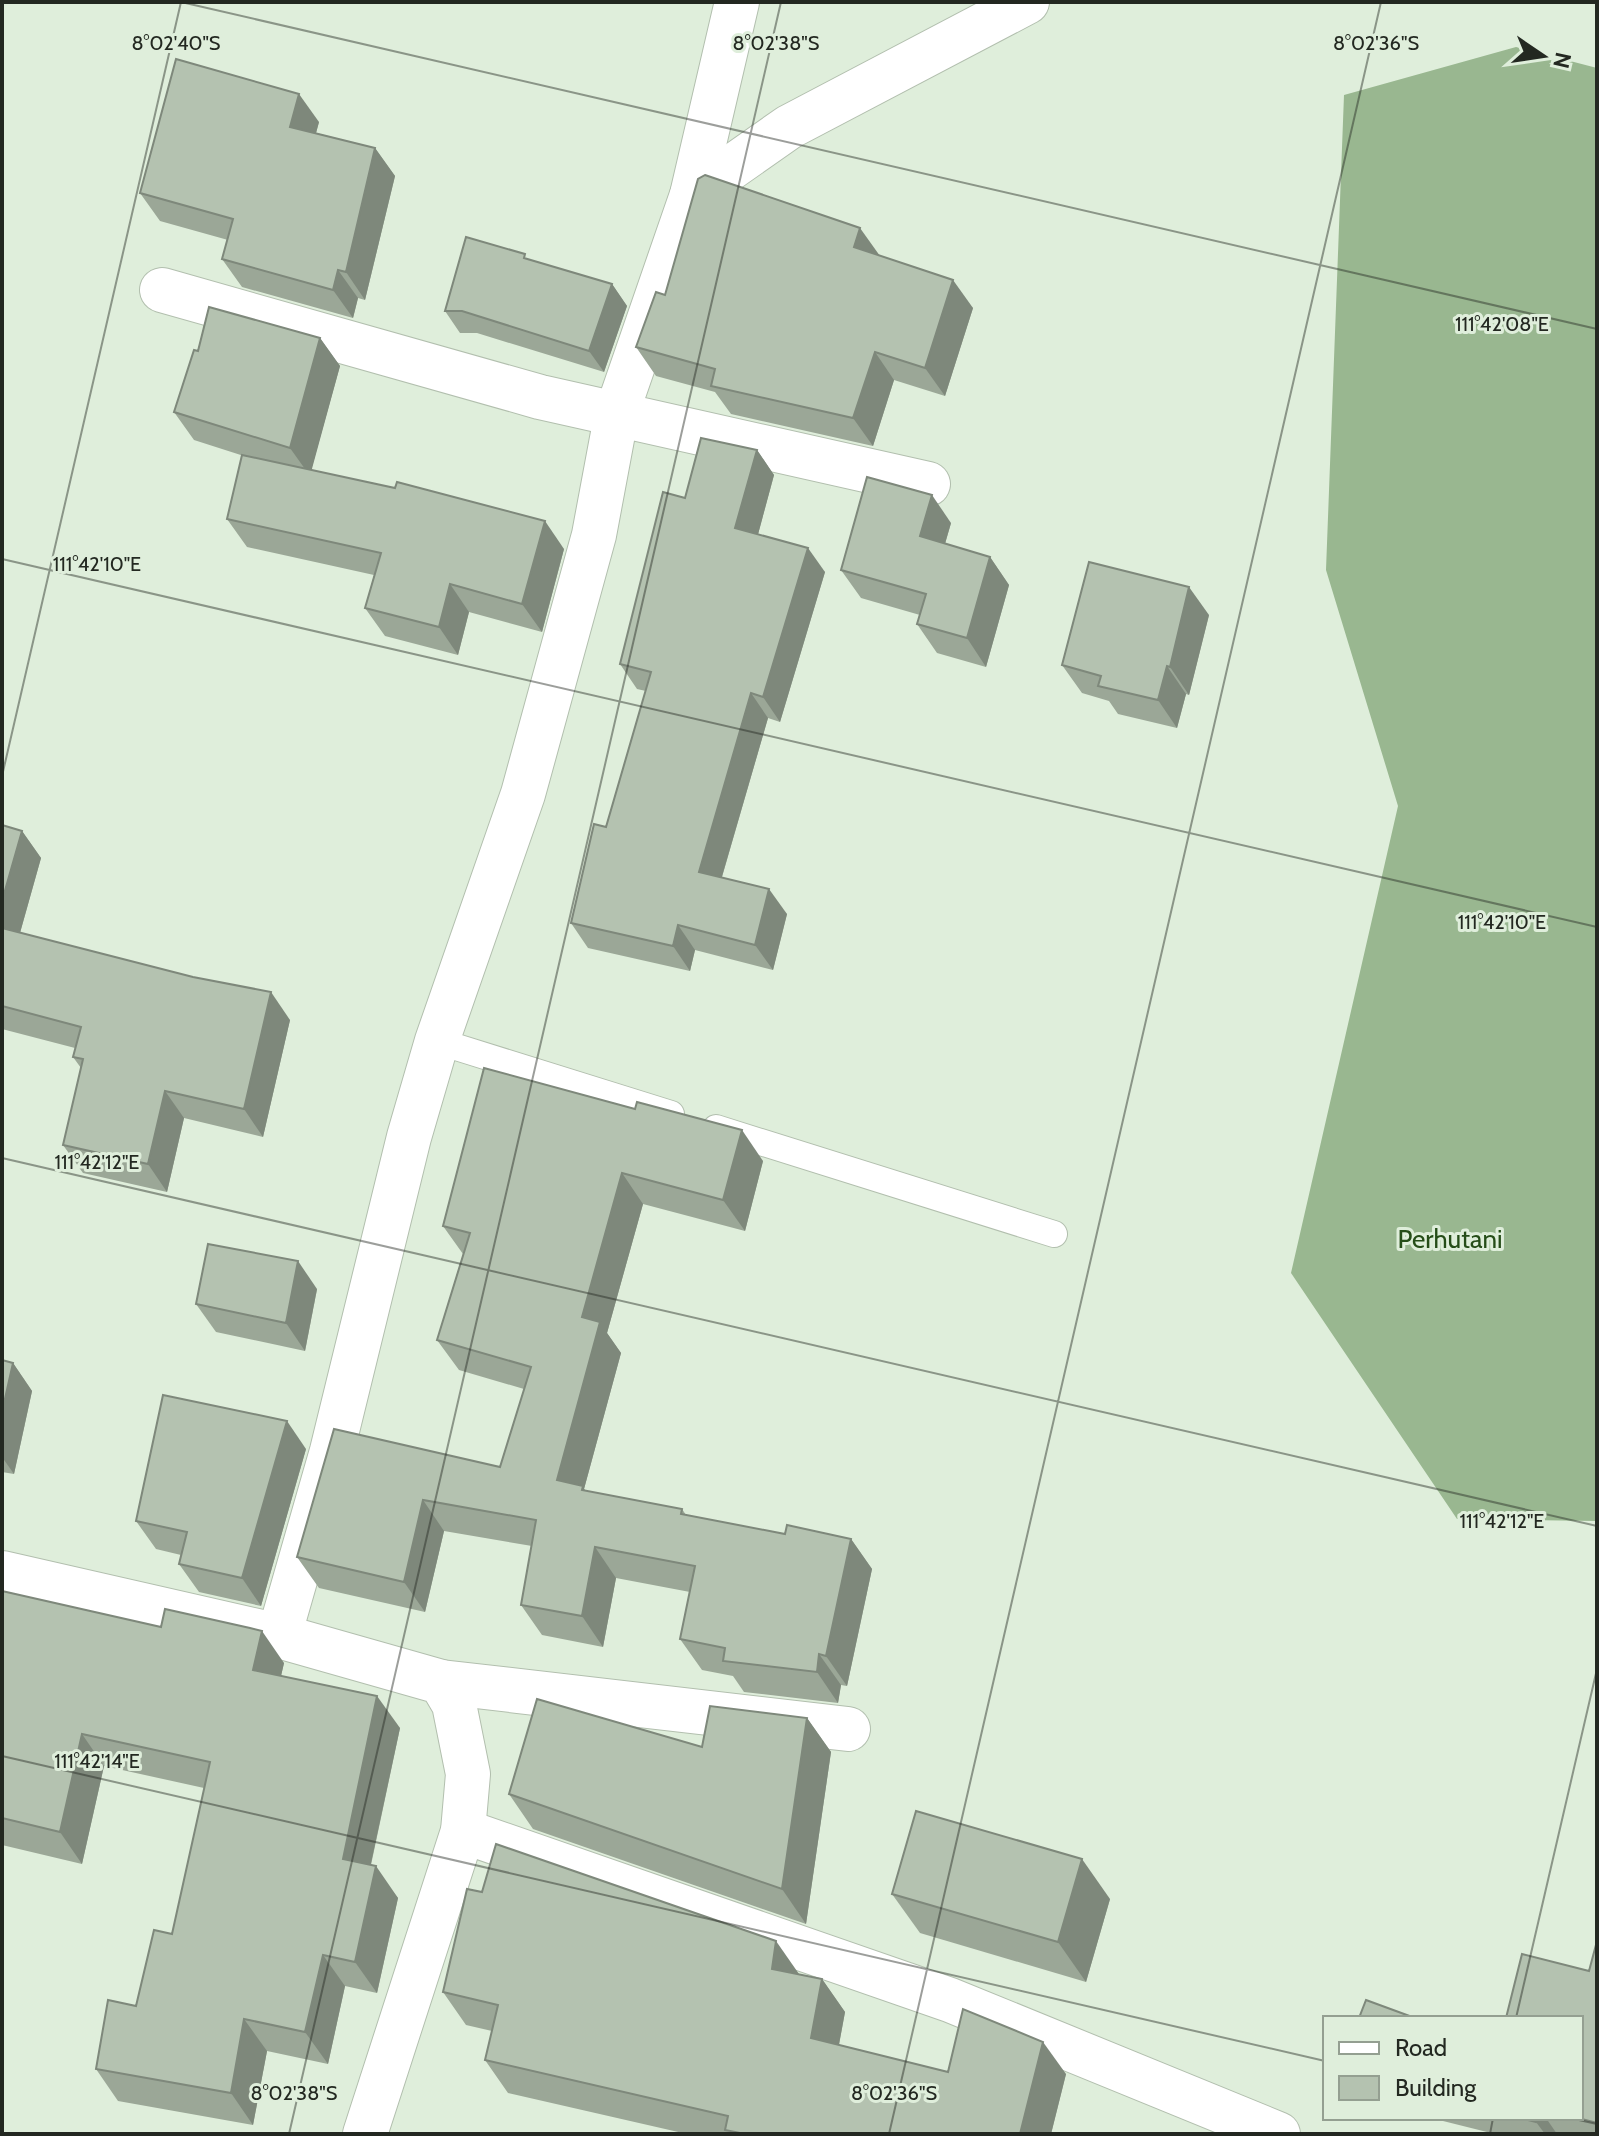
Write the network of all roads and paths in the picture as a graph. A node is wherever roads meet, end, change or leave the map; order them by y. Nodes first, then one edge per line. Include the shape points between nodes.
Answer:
1 (737, 2) edge
2 (1027, 2) edge
3 (692, 195) junction
4 (162, 290) dead end
5 (617, 412) junction
6 (928, 484) dead end
7 (437, 1041) junction
8 (1054, 1234) dead end
9 (2, 1573) edge
10 (279, 1636) junction
11 (441, 1682) junction
12 (848, 1729) dead end
13 (463, 1831) junction
14 (365, 2134) edge
15 (1278, 2134) edge

1 - 3 street
2 - 3 street via 789,127
3 - 5 street
4 - 5 street via 540,397
5 - 6 street
5 - 7 street via 594,535 523,794
7 - 8 lane
7 - 10 street
9 - 10 street
10 - 11 street
11 - 12 street
11 - 13 street via 454,1704 468,1774
13 - 14 street
13 - 15 street via 950,2000

